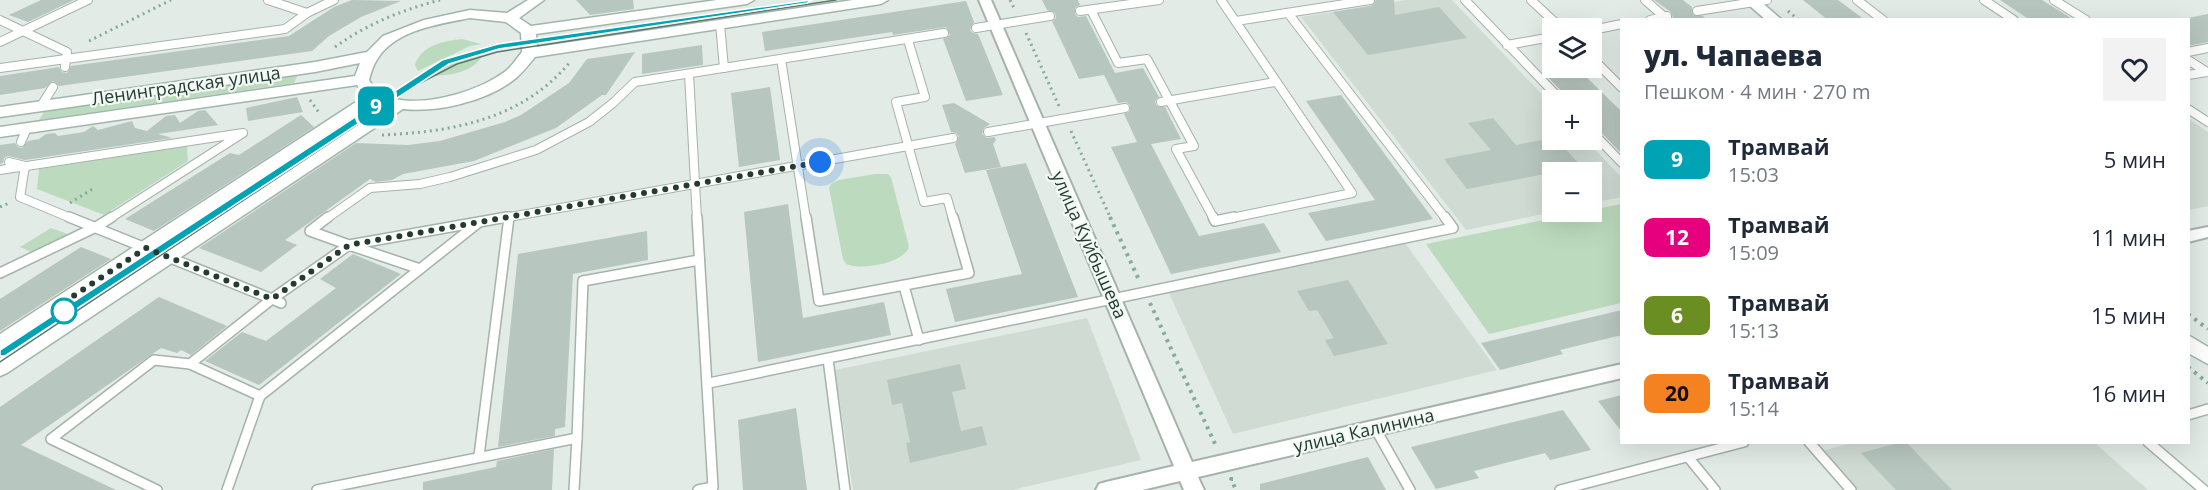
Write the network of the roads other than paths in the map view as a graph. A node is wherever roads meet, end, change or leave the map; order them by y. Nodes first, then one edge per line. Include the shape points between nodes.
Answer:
1 (88, 0) edge
2 (268, 0) edge
3 (294, 0) edge
4 (334, 0) edge
5 (537, 0) edge
6 (740, 0) edge
7 (881, 0) edge
8 (985, 0) edge
9 (1159, 0) edge
10 (1221, 0) edge
11 (1368, 0) edge
12 (1465, 0) edge
13 (1531, 0) edge
14 (1645, 0) edge
15 (1857, 0) edge
16 (1984, 0) edge
17 (2054, 0) edge
18 (1757, 1) edge
19 (285, 5) junction
20 (1091, 10) junction
21 (1080, 11) dead end
22 (1697, 11) dead end
23 (307, 13) junction
24 (1288, 13) junction
25 (1050, 16) dead end
26 (510, 18) junction
27 (1550, 18) edge
28 (1667, 18) edge
29 (1773, 18) edge
30 (1880, 18) edge
31 (2011, 18) edge
32 (2083, 18) edge
33 (0, 20) edge
34 (1236, 21) junction
35 (720, 24) junction
36 (1620, 24) edge
37 (995, 26) junction
38 (976, 28) dead end
39 (1602, 28) edge
40 (26, 30) junction
41 (528, 31) junction
42 (944, 33) dead end
43 (1542, 39) edge
44 (908, 40) junction
45 (0, 42) edge
46 (1507, 45) junction
47 (2208, 48) edge
48 (2190, 52) edge
49 (530, 53) junction
50 (371, 56) junction
51 (66, 59) junction
52 (781, 59) junction
53 (2190, 61) edge
54 (0, 68) edge
55 (724, 68) junction
56 (1602, 68) edge
57 (2208, 72) edge
58 (689, 74) junction
59 (2190, 75) edge
60 (361, 80) junction
61 (1275, 82) junction
62 (1620, 85) edge
63 (53, 87) dead end
64 (1551, 90) edge
65 (375, 96) junction
66 (1166, 101) junction
67 (399, 104) junction
68 (41, 106) junction
69 (1125, 108) dead end
70 (2190, 110) edge
71 (0, 112) edge
72 (2208, 122) edge
73 (1035, 124) junction
74 (0, 132) edge
75 (988, 132) dead end
76 (953, 138) dead end
77 (1602, 142) edge
78 (910, 147) junction
79 (1620, 161) edge
80 (9, 162) dead end
81 (25, 166) junction
82 (798, 166) junction
83 (0, 170) edge
84 (695, 184) junction
85 (509, 217) junction
86 (479, 222) junction
87 (96, 227) junction
88 (2208, 232) edge
89 (2190, 236) edge
90 (349, 245) junction
91 (146, 248) junction
92 (168, 256) junction
93 (699, 260) junction
94 (420, 269) junction
95 (0, 273) edge
96 (904, 286) junction
97 (1112, 299) junction
98 (276, 301) junction
99 (919, 340) junction
100 (0, 344) edge
101 (2190, 344) edge
102 (2208, 357) edge
103 (828, 359) junction
104 (189, 364) junction
105 (0, 368) edge
106 (1620, 371) edge
107 (709, 383) junction
108 (260, 396) junction
109 (2208, 409) edge
110 (2190, 414) edge
111 (1375, 428) junction
112 (577, 438) junction
113 (1737, 444) edge
114 (1811, 444) edge
115 (2150, 444) edge
116 (479, 456) junction
117 (1688, 457) junction
118 (1186, 471) junction
119 (157, 490) edge
120 (228, 490) edge
121 (317, 490) edge
122 (574, 490) edge
123 (698, 490) edge
124 (845, 490) edge
125 (1106, 490) edge
126 (1194, 490) edge
127 (1410, 490) edge
128 (1560, 490) edge
129 (1714, 490) edge
130 (1851, 490) edge
131 (2204, 490) edge

1 - 40 lane
2 - 19 lane
3 - 19 lane
4 - 23 lane
5 - 26 main road
6 - 41 main road
7 - 35 main road
8 - 37 street, улица Куйбышева
9 - 20 lane
10 - 34 lane
11 - 24 lane
12 - 46 lane
13 - 27 lane
14 - 28 lane
15 - 30 lane
16 - 31 lane
17 - 32 lane
18 - 22 lane
18 - 29 main road
19 - 23 lane
20 - 21 lane
20 - 66 lane via 1118,63 1147,59
23 - 51 lane via 285,29
24 - 34 lane
24 - 97 lane via 1453,228
25 - 37 lane
26 - 41 main road
26 - 50 main road via 470,14 422,24 391,38
33 - 40 lane
34 - 61 lane
35 - 49 main road
35 - 55 lane
36 - 39 lane
37 - 38 lane
37 - 73 street, улица Куйбышева
40 - 45 lane
40 - 51 lane
41 - 49 main road
42 - 44 lane
43 - 46 lane
44 - 52 lane
44 - 78 lane via 925,97 896,102
46 - 64 lane
47 - 48 lane
49 - 67 main road via 510,76 477,93 436,103
50 - 60 main road
50 - 68 main road, Ленинградская улица
51 - 54 lane
52 - 55 lane
52 - 82 lane
53 - 57 lane
55 - 58 lane
56 - 62 lane
57 - 59 lane
58 - 84 lane
58 - 90 lane via 635,82 616,103 566,137 484,170 405,187 370,188 310,231
60 - 65 main road
60 - 74 main road, Ленинградская улица via 24,135
61 - 66 lane
61 - 66 lane via 1352,194 1215,221 1176,149 1194,146
63 - 68 lane
65 - 67 main road
65 - 91 main road
67 - 92 main road
68 - 71 main road, Ленинградская улица
69 - 73 lane
70 - 72 lane
73 - 75 lane
73 - 97 street, улица Куйбышева
76 - 78 lane
77 - 79 lane
78 - 82 lane
78 - 96 lane via 924,202 947,198 969,273
80 - 81 lane
81 - 83 lane
81 - 87 lane via 20,197
81 - 87 lane via 243,133
82 - 84 lane
82 - 96 lane via 819,301
84 - 85 lane
84 - 93 lane
85 - 86 lane
85 - 116 lane
86 - 90 lane
86 - 94 lane
87 - 91 lane
87 - 95 lane
88 - 89 street
90 - 94 lane
90 - 98 lane
91 - 92 lane
91 - 100 main road
92 - 98 lane
92 - 105 main road
93 - 107 lane
93 - 112 lane via 583,281
94 - 108 lane
96 - 99 lane
97 - 99 lane
97 - 118 street, улица Куйбышева
98 - 104 lane
99 - 103 lane
101 - 102 main road
103 - 107 lane
103 - 124 lane
104 - 108 lane
104 - 119 lane via 154,360 51,439
106 - 111 street, улица Калинина
107 - 123 lane via 713,487
108 - 120 lane
109 - 110 lane
111 - 118 street, улица Калинина
111 - 127 lane
112 - 116 lane
112 - 122 lane
113 - 117 lane
114 - 130 lane
115 - 131 lane
116 - 121 lane
117 - 128 lane
117 - 129 lane
118 - 125 street, улица Калинина
118 - 126 street, улица Куйбышева

